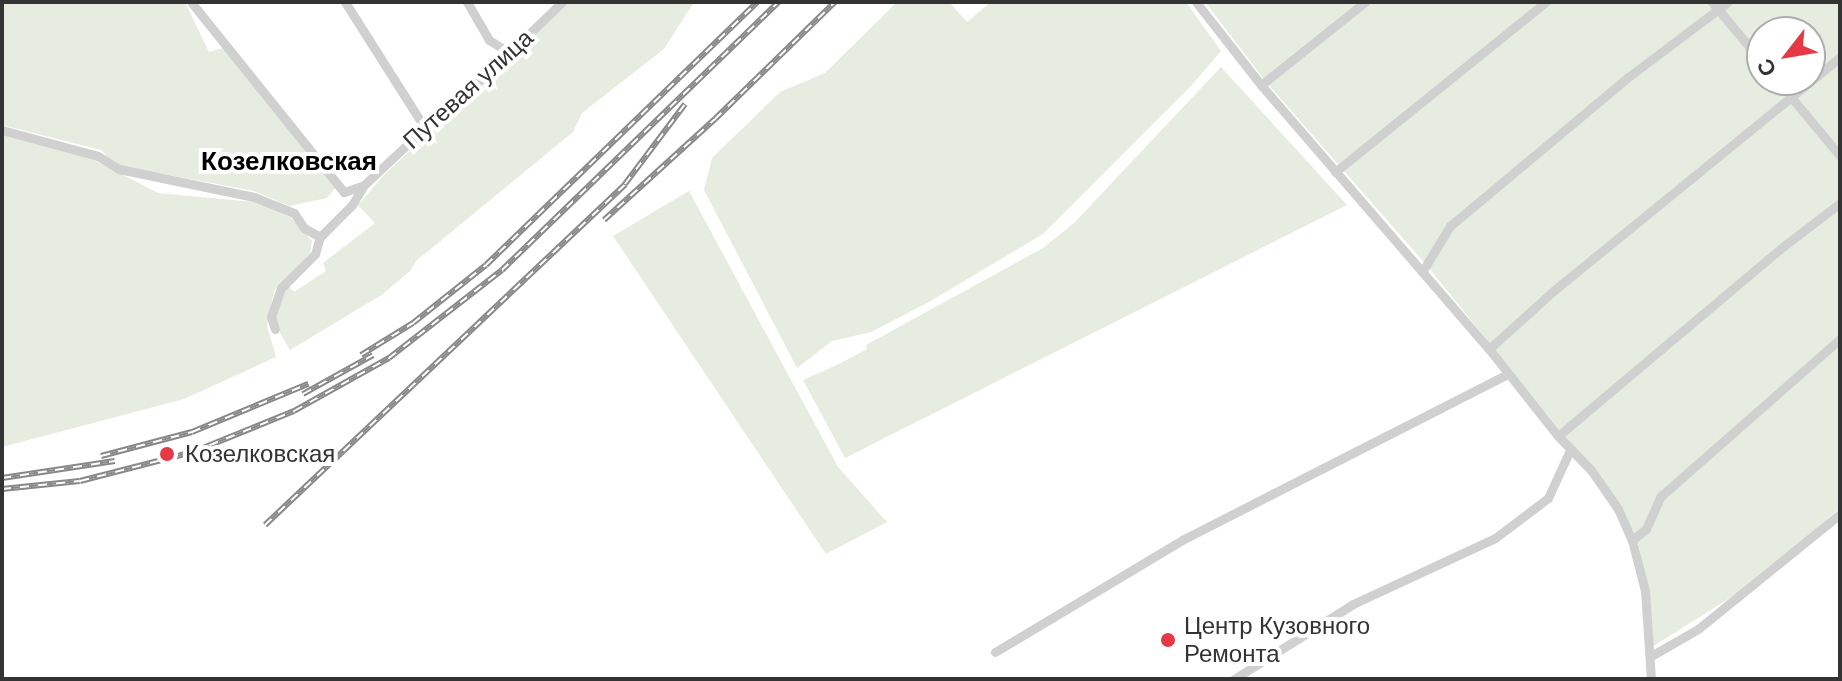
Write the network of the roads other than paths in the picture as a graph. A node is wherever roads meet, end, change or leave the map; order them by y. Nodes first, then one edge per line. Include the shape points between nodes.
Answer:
1 (191, 2) edge
2 (345, 2) edge
3 (467, 2) edge
4 (562, 2) edge
5 (1196, 2) edge
6 (1365, 2) edge
7 (1546, 2) edge
8 (1728, 2) edge
9 (1715, 5) edge
10 (1746, 43) edge
11 (510, 53) junction
12 (1840, 57) edge
13 (1261, 85) junction
14 (1792, 98) junction
15 (425, 128) junction
16 (2, 130) edge
17 (1840, 156) edge
18 (1335, 172) junction
19 (364, 185) junction
20 (1840, 203) edge
21 (320, 237) junction
22 (1422, 272) junction
23 (275, 329) dead end
24 (1840, 339) edge
25 (1489, 349) junction
26 (1508, 374) junction
27 (1558, 436) junction
28 (1570, 450) junction
29 (1840, 514) edge
30 (1632, 540) junction
31 (995, 652) dead end
32 (1651, 656) junction
33 (1234, 679) edge
34 (1651, 679) edge

1 - 19 street via 344,192
2 - 15 street
3 - 11 street via 489,40
4 - 11 street, Путевая улица
5 - 13 street
6 - 13 street
7 - 18 street
8 - 9 street
9 - 10 street
9 - 22 street via 1450,226
11 - 15 street, Путевая улица
12 - 14 street
13 - 18 street
14 - 17 street
14 - 25 street
15 - 19 street, Путевая улица
16 - 21 street via 98,156 119,169 254,197 294,213 304,228
18 - 22 street
19 - 21 street, Путевая улица
20 - 27 street
21 - 23 street, Путевая улица via 315,254 281,288 271,317
22 - 25 street
24 - 30 street via 1660,497 1646,529
25 - 26 street
26 - 27 street
26 - 31 street via 1182,540
27 - 28 street
28 - 30 street via 1618,509
28 - 33 street via 1548,498 1495,538 1353,604
29 - 32 street via 1698,629
30 - 32 street via 1645,591
32 - 34 street

